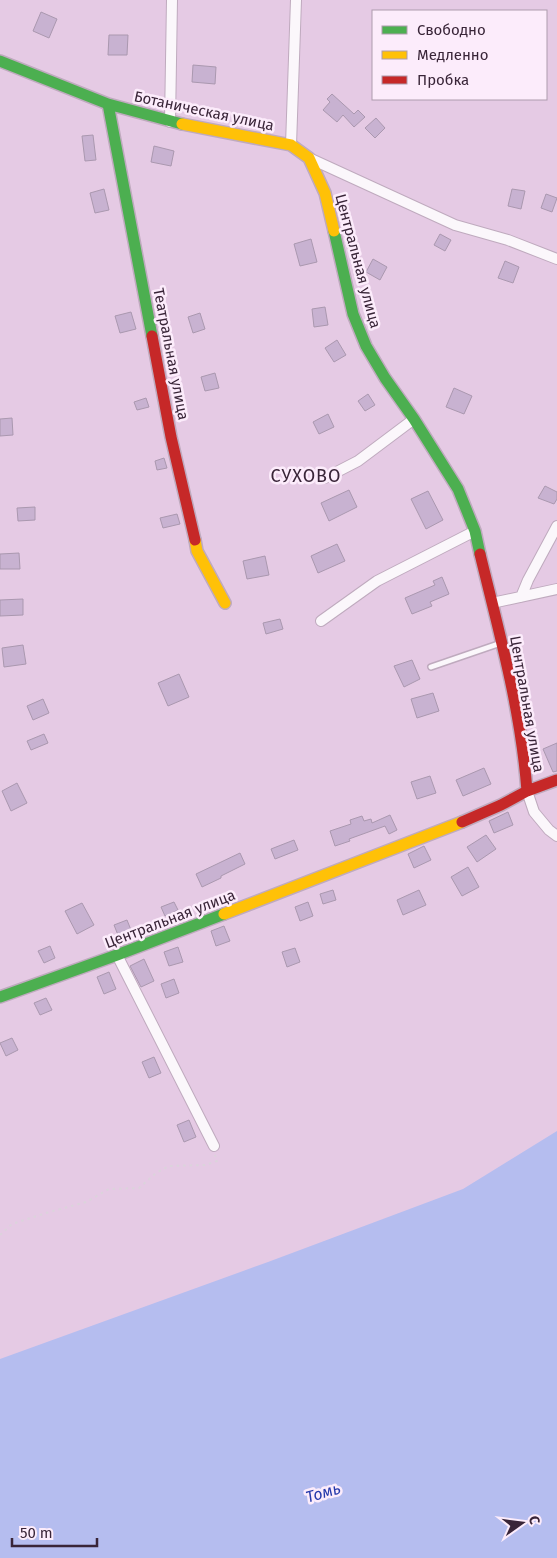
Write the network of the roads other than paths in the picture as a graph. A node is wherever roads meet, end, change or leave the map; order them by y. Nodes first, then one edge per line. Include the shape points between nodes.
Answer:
1 (172, 0) edge
2 (296, 0) edge
3 (0, 61) edge
4 (108, 104) junction
5 (170, 122) junction
6 (291, 145) junction
7 (309, 158) junction
8 (557, 259) edge
9 (414, 419) junction
10 (325, 478) dead end
11 (557, 526) edge
12 (475, 530) junction
13 (557, 589) edge
14 (521, 597) junction
15 (225, 603) dead end
16 (492, 603) junction
17 (320, 621) dead end
18 (502, 643) junction
19 (432, 667) dead end
20 (557, 780) edge
21 (527, 791) junction
22 (557, 836) edge
23 (117, 955) junction
24 (0, 998) edge
25 (214, 1146) road end

1 - 5 street
2 - 6 street, Ботаническая улица
3 - 4 street, Ботаническая улица
4 - 5 street, Ботаническая улица
4 - 15 street, Театральная улица via 171,437 197,551
5 - 6 street, Ботаническая улица
6 - 7 street, Ботаническая улица
7 - 8 street via 455,225 508,240
7 - 9 street, Центральная улица via 325,193 353,314 366,346
9 - 10 street via 358,461
9 - 12 street, Центральная улица via 458,489
11 - 14 street
12 - 16 street, Центральная улица
12 - 17 street via 377,581
13 - 14 street
14 - 16 street
16 - 18 street, Центральная улица
18 - 19 lane
18 - 21 street, Центральная улица via 513,692
20 - 21 street
21 - 22 street via 534,812
21 - 23 street, Центральная улица via 458,824
23 - 24 street, Центральная улица
23 - 25 street

